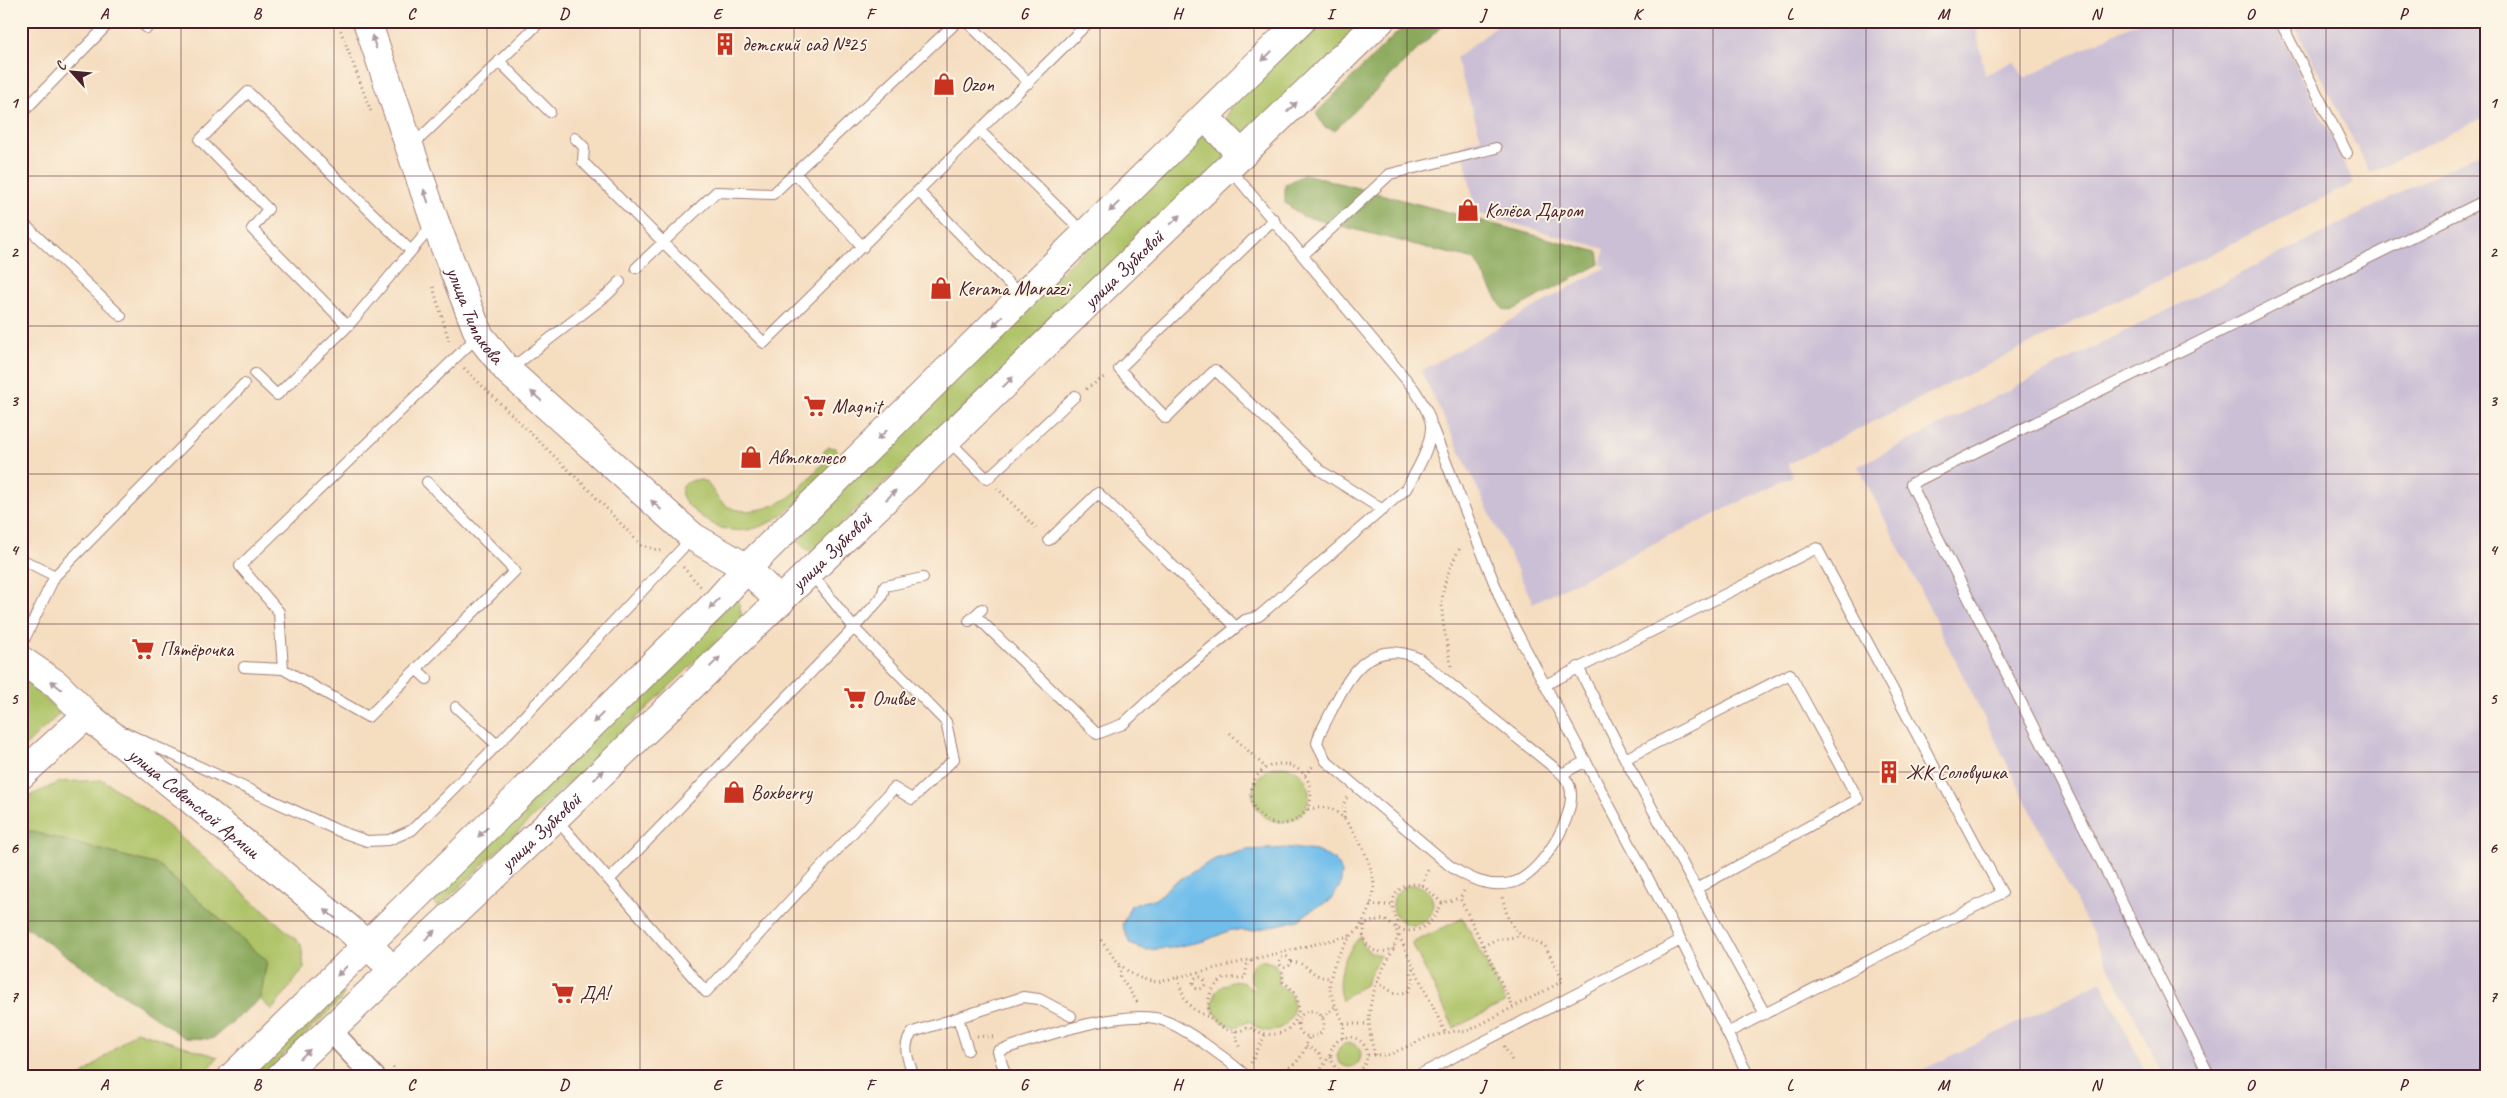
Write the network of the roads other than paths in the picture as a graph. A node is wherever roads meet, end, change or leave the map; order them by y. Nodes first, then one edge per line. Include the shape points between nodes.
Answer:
1 (111, 21) edge
2 (139, 21) edge
3 (154, 21) edge
4 (367, 21) edge
5 (541, 21) edge
6 (958, 21) edge
7 (966, 21) edge
8 (1090, 21) edge
9 (1302, 21) edge
10 (1380, 21) edge
11 (2280, 21) edge
12 (499, 61) junction
13 (1029, 83) junction
14 (550, 112) dead end
15 (21, 114) edge
16 (1205, 117) junction
17 (980, 131) junction
18 (575, 138) dead end
19 (410, 148) junction
20 (1496, 148) dead end
21 (2347, 154) dead end
22 (1236, 162) junction
23 (795, 173) junction
24 (919, 192) junction
25 (2486, 200) edge
26 (1274, 219) junction
27 (21, 221) edge
28 (435, 222) junction
29 (1086, 234) junction
30 (662, 242) junction
31 (863, 247) junction
32 (410, 251) junction
33 (1303, 254) junction
34 (636, 268) dead end
35 (620, 282) dead end
36 (1022, 297) junction
37 (121, 316) dead end
38 (348, 326) junction
39 (478, 335) junction
40 (508, 371) junction
41 (255, 374) dead end
42 (244, 384) dead end
43 (1075, 396) road end
44 (1432, 427) junction
45 (948, 439) junction
46 (427, 482) dead end
47 (1383, 510) junction
48 (693, 537) junction
49 (1049, 540) road end
50 (21, 559) edge
51 (747, 568) junction
52 (810, 572) junction
53 (56, 576) junction
54 (923, 578) dead end
55 (780, 602) junction
56 (975, 615) dead end
57 (1236, 627) junction
58 (854, 628) junction
59 (21, 646) edge
60 (21, 660) edge
61 (244, 667) dead end
62 (1578, 667) junction
63 (283, 669) junction
64 (416, 669) junction
65 (426, 679) dead end
66 (1545, 685) junction
67 (456, 707) dead end
68 (87, 715) junction
69 (497, 745) junction
70 (1625, 759) junction
71 (1586, 761) junction
72 (1562, 774) junction
73 (21, 775) edge
74 (555, 818) junction
75 (609, 880) junction
76 (1696, 889) junction
77 (1681, 940) junction
78 (366, 947) junction
79 (394, 968) junction
80 (1765, 1014) junction
81 (1071, 1016) dead end
82 (958, 1018) junction
83 (330, 1030) junction
84 (1727, 1032) junction
85 (968, 1050) dead end
86 (1247, 1076) edge
87 (232, 1077) edge
88 (280, 1077) edge
89 (374, 1077) edge
90 (914, 1077) edge
91 (1006, 1077) edge
92 (1415, 1077) edge
93 (1749, 1077) edge
94 (2210, 1077) edge

1 - 15 lane
2 - 3 lane via 147,28
19 -> 4 main road, улица Тимакова
5 - 12 lane
6 - 23 lane
7 - 13 lane
8 - 13 lane
9 -> 16 main road, улица Зубковой
22 -> 10 main road, улица Зубковой
11 - 21 lane
12 - 14 lane
12 - 19 lane
13 - 17 lane
16 - 22 main road
16 -> 29 main road, улица Зубковой
17 - 24 lane
17 - 29 lane
18 - 30 lane via 584,147 583,162
28 -> 19 main road, улица Тимакова
20 - 33 lane via 1390,174
22 - 26 lane
45 -> 22 main road, улица Зубковой
23 - 30 lane via 772,194 716,192
23 - 31 lane
24 - 31 lane
24 - 36 lane
25 - 94 lane via 1911,484
26 - 33 lane
26 - 47 lane via 1119,368 1166,418 1215,370 1321,472
27 - 37 lane
28 - 32 lane
28 - 39 main road, улица Тимакова
29 - 36 main road, улица Зубковой
30 - 31 lane via 764,343
30 - 34 lane
32 - 38 lane
32 - 38 lane via 248,92 200,140 268,209 252,229
33 - 44 lane via 1414,390
35 - 40 lane via 607,296
36 -> 51 main road, улица Зубковой
38 - 41 lane via 278,395
39 - 40 main road, улица Тимакова
39 - 63 lane via 240,566 279,612
48 -> 40 main road, улица Тимакова
42 - 53 lane
43 - 45 lane via 987,479
44 - 47 lane via 1421,461 1406,489
44 - 66 lane via 1505,610
52 -> 45 main road, улица Зубковой
46 - 64 lane via 515,571
47 - 57 lane via 1259,616 1244,620
48 - 51 main road, улица Тимакова
48 - 69 lane
49 - 57 lane via 1098,493
50 - 53 lane
51 - 55 main road, улица Тимакова
51 -> 78 main road, улица Зубковой via 715,604
52 - 55 main road, улица Зубковой
52 - 58 lane
53 - 59 lane
54 - 58 lane via 884,586 881,598
74 -> 55 main road, улица Зубковой via 742,634
56 - 57 lane via 1097,734 1123,724
58 - 75 lane
58 - 75 lane via 946,722 954,759 912,799 894,788 706,992
68 -> 60 main road, улица Советской Армии via 56,684
61 - 63 lane
62 - 66 lane
62 - 70 lane
62 - 80 lane via 1817,548 2002,893
63 - 64 lane via 368,717
64 - 65 lane
66 - 71 lane
67 - 69 lane
68 - 69 lane via 366,841 389,840 412,830
68 - 73 main road
78 -> 68 main road, улица Советской Армии via 347,927
70 - 76 lane
70 - 76 lane via 1790,674 1858,799
71 - 72 lane
71 - 77 lane
72 - 72 lane via 1570,788 1570,807 1546,856 1529,874 1513,883 1481,882 1464,876 1326,761 1318,744 1320,733 1359,665 1380,654 1407,653 1418,658
74 - 75 lane
79 -> 74 main road, улица Зубковой
76 - 80 lane
77 - 84 lane
77 - 92 lane
78 - 79 main road, улица Советской Армии
78 -> 87 main road, улица Зубковой
79 - 83 main road, улица Зубковой
80 - 84 lane
81 - 82 lane via 1031,997
82 - 85 lane
82 - 90 lane via 913,1032 906,1039 905,1047
88 -> 83 main road, улица Зубковой
83 - 89 street
84 - 93 lane
86 - 91 lane via 1175,1026 1138,1017 1093,1024 998,1052

